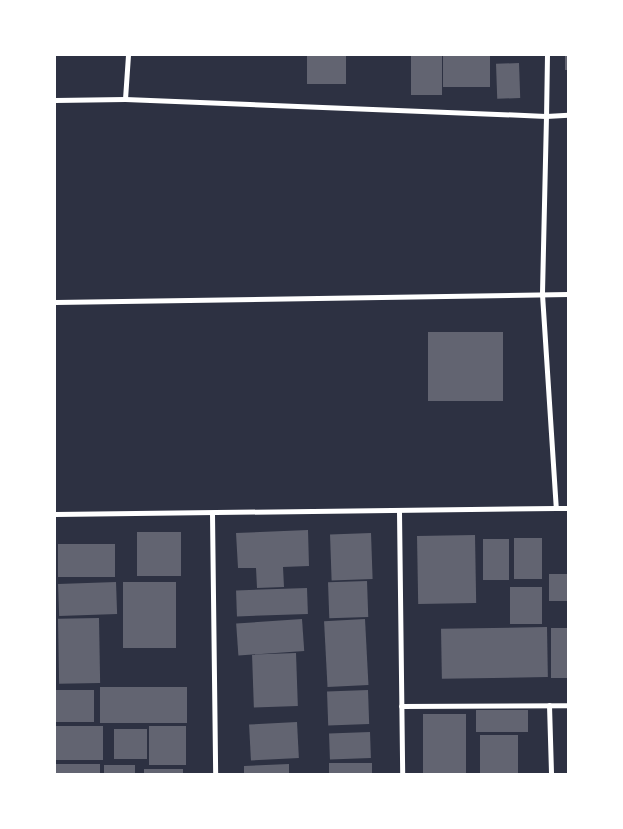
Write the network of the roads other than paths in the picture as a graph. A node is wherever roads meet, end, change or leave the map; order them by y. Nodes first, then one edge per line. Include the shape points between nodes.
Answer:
1 (128, 55) edge
2 (547, 55) edge
3 (124, 99) junction
4 (55, 100) edge
5 (568, 115) edge
6 (546, 116) junction
7 (542, 294) junction
8 (568, 294) edge
9 (55, 302) edge
10 (556, 508) junction
11 (568, 508) edge
12 (400, 512) junction
13 (55, 514) edge
14 (212, 514) junction
15 (549, 705) junction
16 (568, 705) edge
17 (401, 706) junction
18 (214, 774) edge
19 (402, 774) edge
20 (551, 774) edge

1 - 3 street
2 - 6 street
3 - 4 street
3 - 6 street
5 - 6 street
6 - 7 street
7 - 8 street
7 - 9 street
7 - 10 street
10 - 11 street
10 - 12 street
12 - 14 street
12 - 17 street
13 - 14 street
14 - 18 street
15 - 16 street
15 - 17 street
15 - 20 street
17 - 19 street

